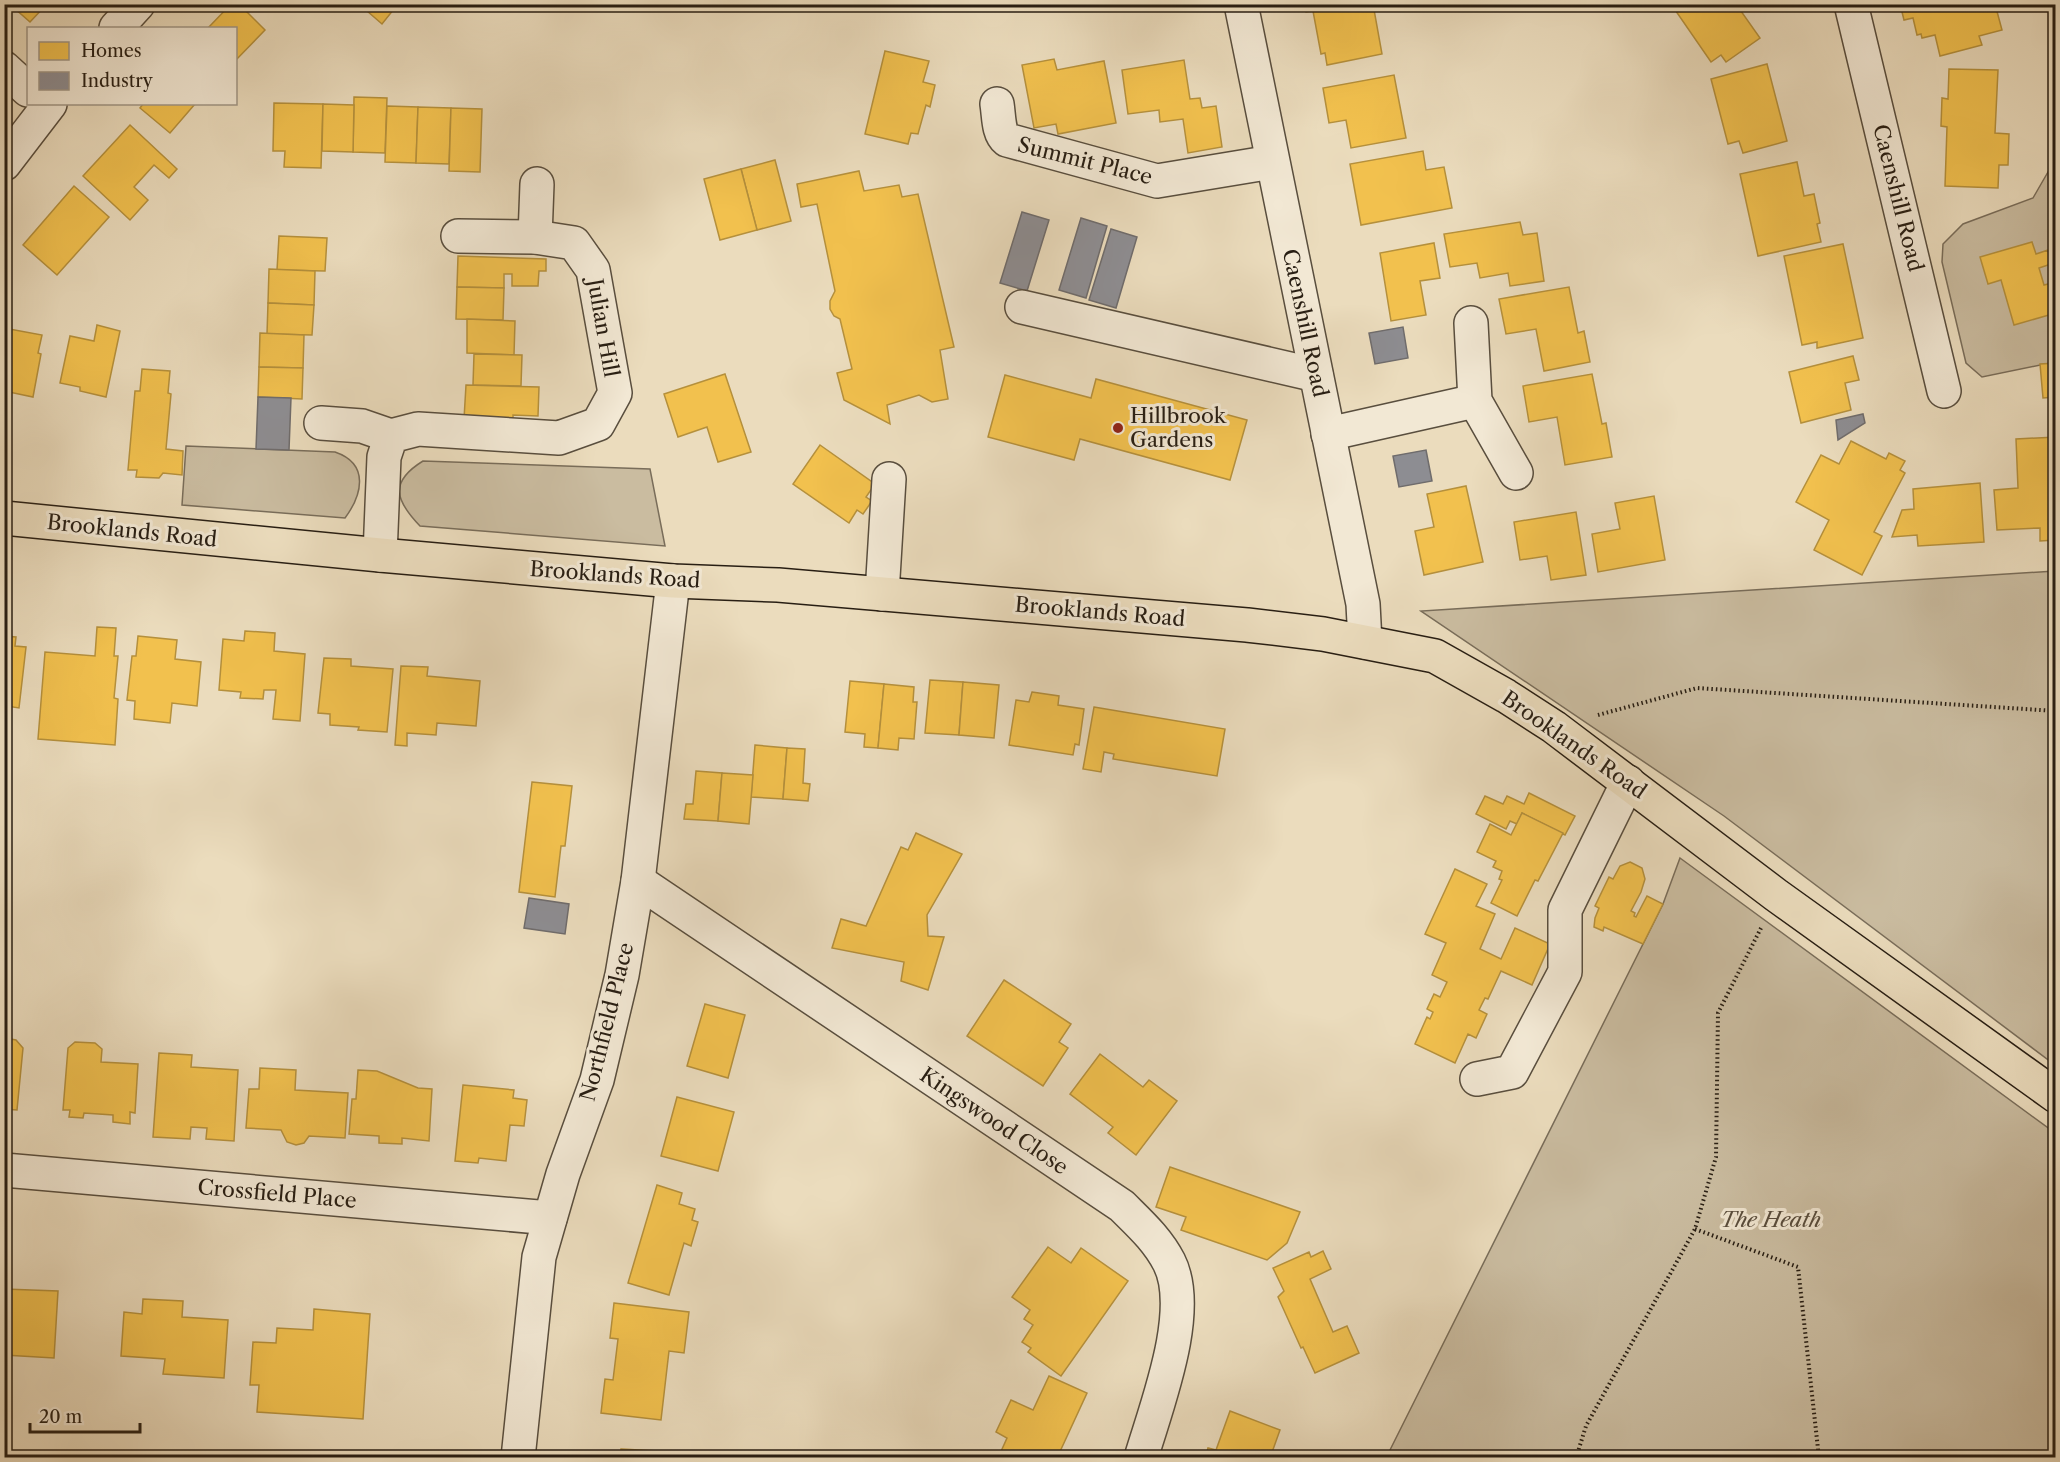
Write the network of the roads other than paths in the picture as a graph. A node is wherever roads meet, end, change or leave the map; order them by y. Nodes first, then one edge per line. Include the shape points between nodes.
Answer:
1 (138, 4) edge
2 (1241, 4) edge
3 (1851, 4) edge
4 (117, 27) edge
5 (4, 68) edge
6 (27, 86) edge
7 (997, 104) dead end
8 (41, 105) edge
9 (1272, 162) junction
10 (4, 164) edge
11 (537, 184) dead end
12 (458, 236) dead end
13 (535, 237) junction
14 (1022, 307) dead end
15 (1471, 323) dead end
16 (1316, 375) junction
17 (1944, 391) dead end
18 (1475, 401) junction
19 (321, 423) dead end
20 (376, 431) junction
21 (1328, 434) junction
22 (1516, 473) dead end
23 (889, 479) dead end
24 (4, 518) edge
25 (380, 555) junction
26 (673, 581) junction
27 (882, 594) junction
28 (1365, 642) junction
29 (1628, 782) junction
30 (638, 881) junction
31 (1477, 1079) dead end
32 (2055, 1096) edge
33 (4, 1170) edge
34 (550, 1218) junction
35 (518, 1458) edge
36 (1141, 1458) edge

1 - 4 street
2 - 9 street, Caenshill Road
3 - 17 street, Caenshill Road
5 - 6 street
7 - 9 street, Summit Place via 1000,130 1007,141 1157,181
8 - 10 street
9 - 16 street, Caenshill Road
11 - 13 street
12 - 13 street, Julian Hill
13 - 20 street, Julian Hill via 574,243 593,270 615,393 598,424 559,438 418,429
14 - 16 street
15 - 18 street
16 - 21 street, Caenshill Road
18 - 21 street
18 - 22 street
19 - 20 street, Julian Hill
20 - 25 street via 384,457
21 - 28 street, Caenshill Road via 1364,604
23 - 27 street
24 - 25 main road, Brooklands Road
25 - 26 main road, Brooklands Road
26 - 27 main road, Brooklands Road
26 - 30 street, Northfield Place
27 - 28 main road, Brooklands Road via 1247,625
28 - 29 main road, Brooklands Road via 1435,656 1554,727
29 - 31 street via 1565,910 1565,972 1512,1072
29 - 32 main road, Brooklands Road via 1776,895
30 - 34 street, Northfield Place via 622,975 597,1080
30 - 36 street, Kingswood Close via 1122,1206 1150,1233 1170,1264 1178,1300 1174,1347
33 - 34 street, Crossfield Place
34 - 35 street, Northfield Place via 539,1257

